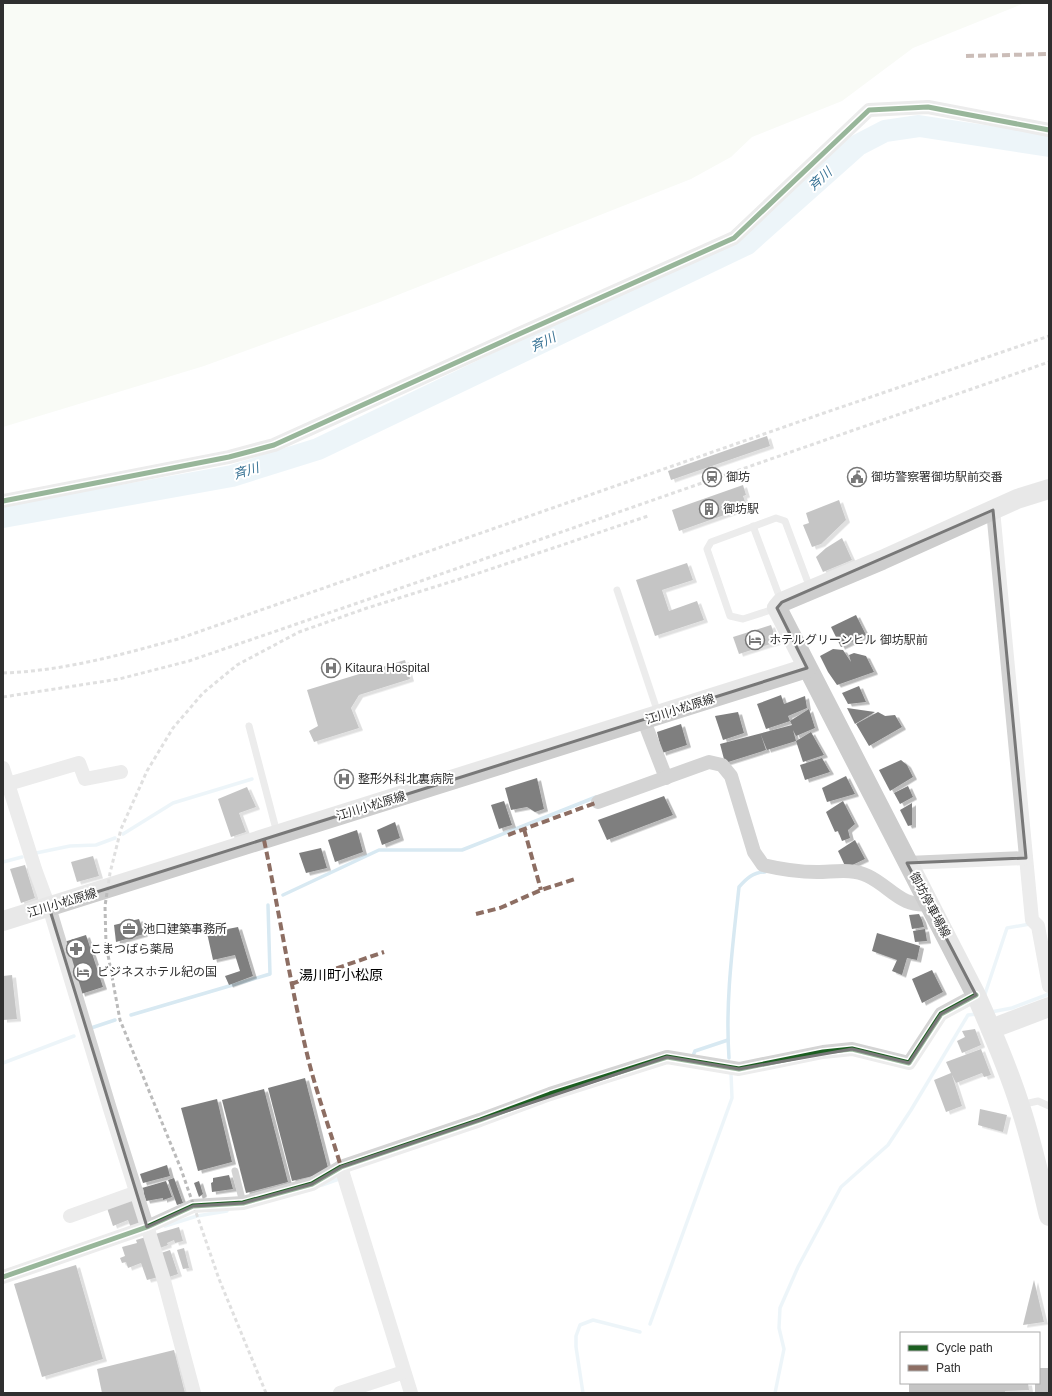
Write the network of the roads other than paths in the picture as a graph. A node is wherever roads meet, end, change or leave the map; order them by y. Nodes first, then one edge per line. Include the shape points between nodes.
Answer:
1 (1049, 130) edge
2 (1049, 489) edge
3 (3, 501) edge
4 (992, 510) junction
5 (753, 526) junction
6 (617, 590) dead end
7 (810, 590) junction
8 (779, 605) junction
9 (807, 668) junction
10 (651, 718) junction
11 (249, 726) dead end
12 (3, 768) edge
13 (121, 772) dead end
14 (666, 778) junction
15 (8, 784) junction
16 (598, 802) dead end
17 (277, 836) junction
18 (1026, 858) junction
19 (907, 863) junction
20 (930, 904) junction
21 (50, 906) junction
22 (3, 921) edge
23 (1049, 986) edge
24 (976, 995) junction
25 (1049, 1007) edge
26 (991, 1029) junction
27 (1020, 1105) junction
28 (1049, 1106) edge
29 (341, 1167) junction
30 (235, 1171) dead end
31 (137, 1192) junction
32 (243, 1203) junction
33 (70, 1216) dead end
34 (1049, 1216) edge
35 (147, 1227) junction
36 (3, 1277) edge
37 (404, 1372) junction
38 (194, 1393) edge
39 (340, 1393) edge
40 (411, 1393) edge

1 - 3 street via 928,107 869,110 734,238 274,445 229,457
2 - 4 main road
4 - 7 main road
4 - 18 street
5 - 7 lane via 776,518 785,521
5 - 8 lane
5 - 8 lane via 711,542 707,549 730,616 743,619
6 - 10 lane
7 - 8 main road
8 - 9 main road, 御坊停車場線
9 - 10 main road, 江川小松原線
9 - 19 main road, 御坊停車場線
10 - 14 street
10 - 17 main road, 江川小松原線
11 - 17 lane
12 - 15 street
13 - 15 street via 85,779 79,763
14 - 16 street
14 - 20 street via 709,762 722,765 731,776 754,852 763,865 817,872 850,870 868,876 905,901 919,906
15 - 21 street via 36,872
17 - 21 main road, 江川小松原線
18 - 19 street
18 - 23 street via 1032,920 1038,926
19 - 20 main road, 御坊停車場線
20 - 24 main road, 御坊停車場線
21 - 22 main road, 江川小松原線
21 - 31 street
24 - 26 main road, 御坊停車場線
24 - 29 street via 941,1014 909,1063 852,1049 739,1068 667,1057 550,1094
25 - 26 main road
26 - 27 main road, 御坊停車場線
27 - 28 lane via 1038,1101
27 - 34 main road, 御坊停車場線
29 - 32 street via 312,1184
29 - 37 street
30 - 32 lane
31 - 33 street
31 - 35 street
32 - 35 street via 194,1206
35 - 36 street
35 - 38 street
37 - 39 street
37 - 40 street

